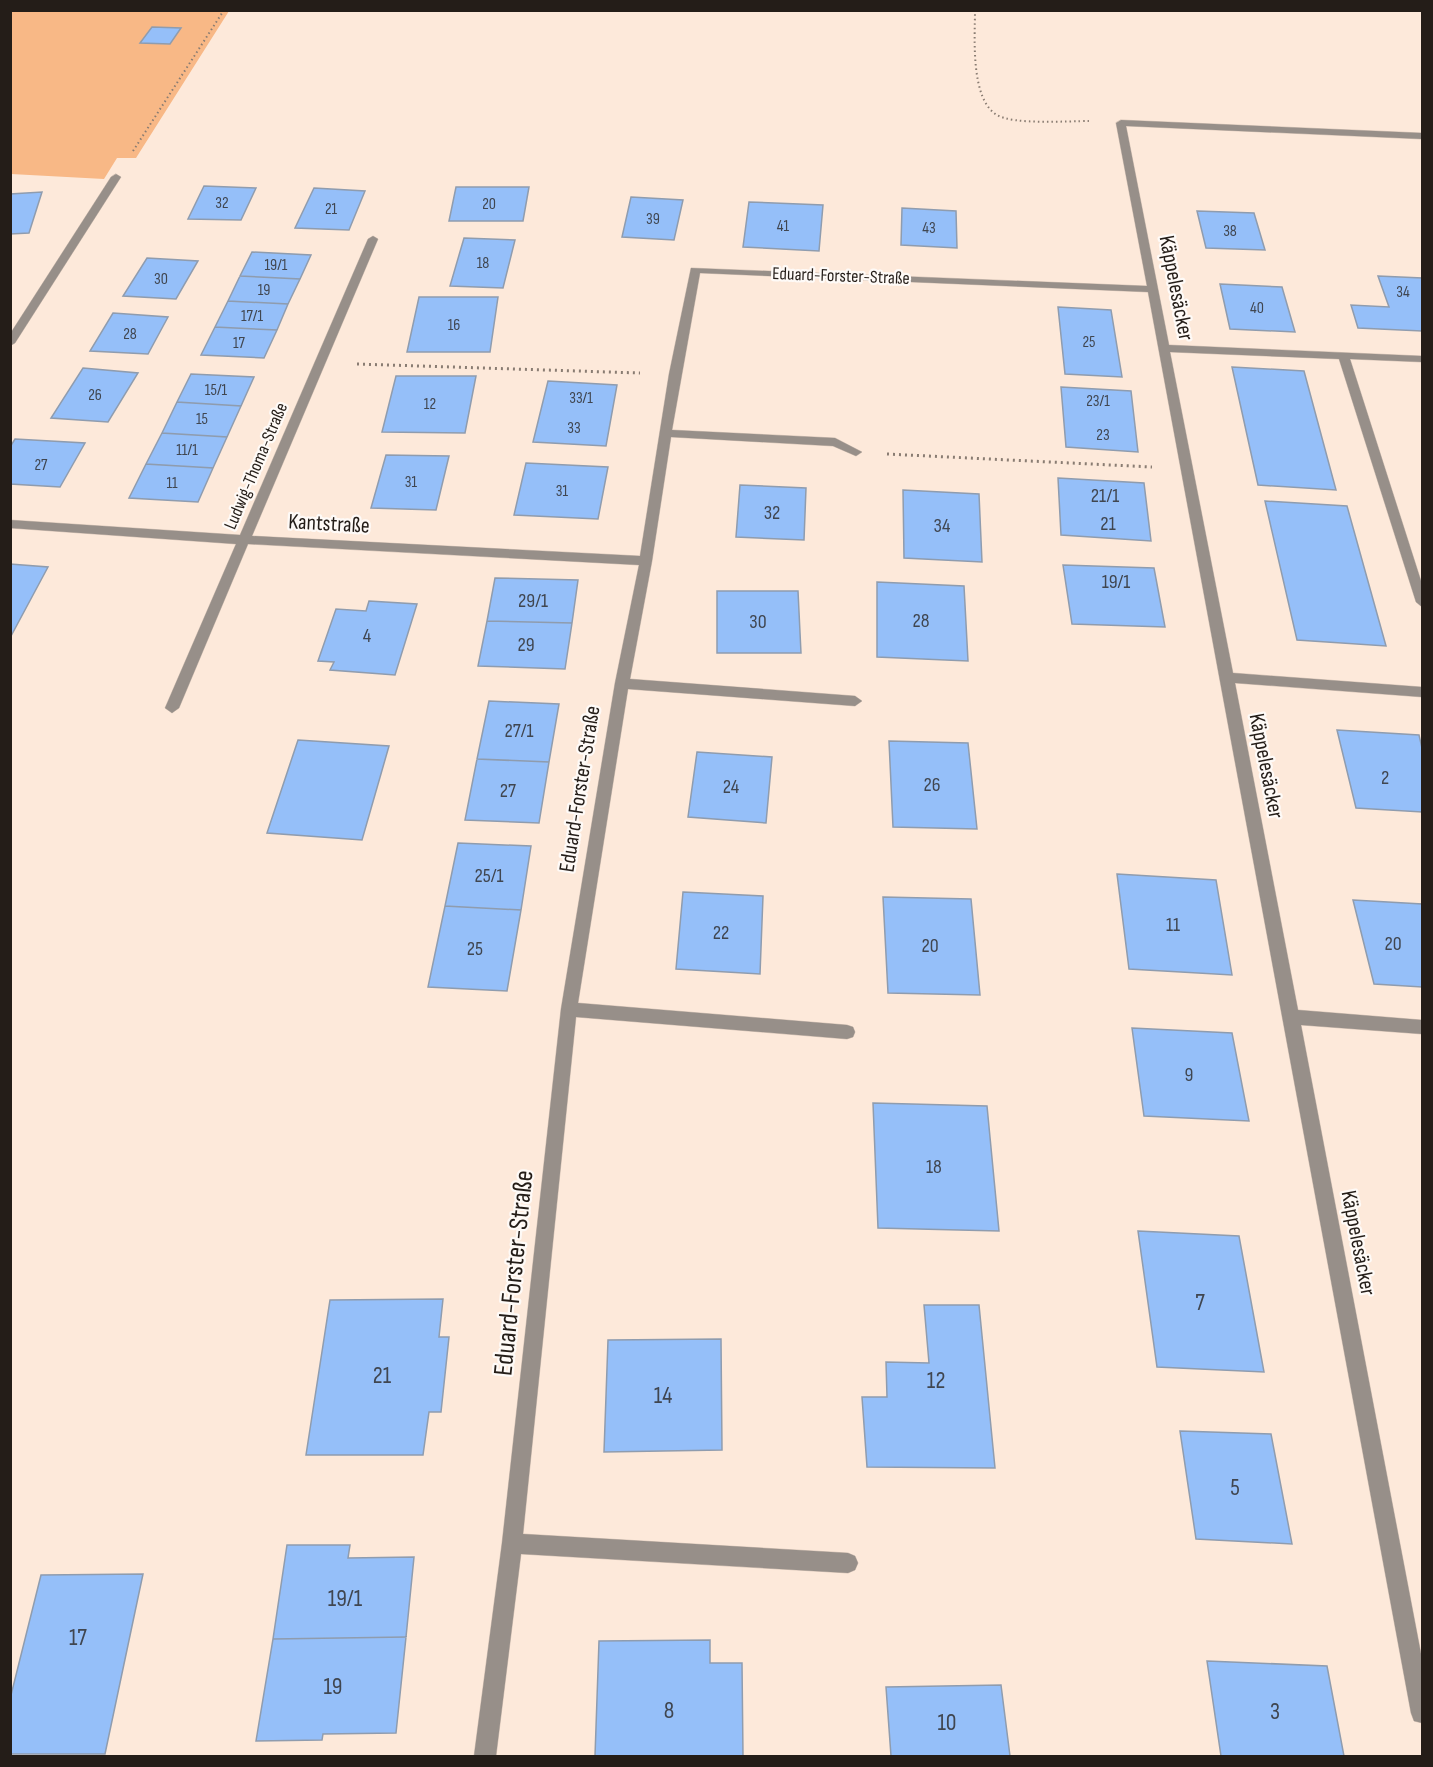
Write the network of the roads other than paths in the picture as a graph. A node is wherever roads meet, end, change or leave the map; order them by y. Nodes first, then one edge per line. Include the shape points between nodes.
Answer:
1 (1422, 136) edge
2 (116, 177) road end
3 (373, 239) dead end
4 (1153, 289) junction
5 (10, 343) edge
6 (1165, 348) junction
7 (1343, 355) junction
8 (1422, 359) edge
9 (667, 433) junction
10 (856, 452) road end
11 (10, 524) edge
12 (244, 540) junction
13 (646, 561) junction
14 (1422, 602) edge
15 (1225, 677) junction
16 (622, 683) junction
17 (1422, 692) edge
18 (855, 701) dead end
19 (172, 708) dead end
20 (569, 1009) junction
21 (1293, 1017) junction
22 (1422, 1026) edge
23 (847, 1032) dead end
24 (512, 1543) junction
25 (848, 1563) dead end
26 (1422, 1713) edge
27 (485, 1756) edge

1 - 4 street, Käppelesäcker via 1121,123
2 - 5 street
3 - 12 street, Ludwig-Thoma-Straße
4 - 6 street, Käppelesäcker
4 - 9 street, Eduard-Forster-Straße via 695,270
6 - 7 street
6 - 15 street, Käppelesäcker
7 - 8 street
7 - 14 street
9 - 10 street via 835,442
9 - 13 street, Eduard-Forster-Straße
11 - 12 street, Kantstraße
12 - 13 street, Kantstraße
12 - 19 street, Ludwig-Thoma-Straße
13 - 16 street, Eduard-Forster-Straße
15 - 17 street
15 - 21 street, Käppelesäcker
16 - 18 street, Eduard-Forster-Straße
16 - 20 street, Eduard-Forster-Straße
20 - 23 street
20 - 24 street, Eduard-Forster-Straße
21 - 22 street
21 - 26 street, Käppelesäcker
24 - 25 street
24 - 27 street, Eduard-Forster-Straße

